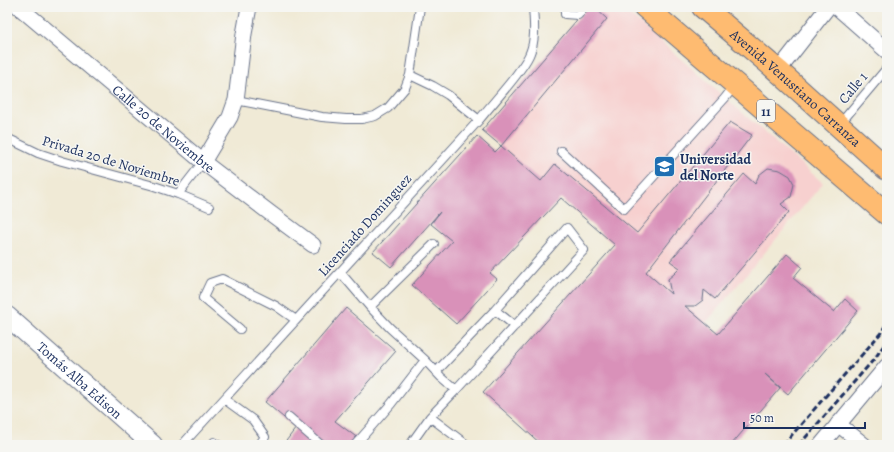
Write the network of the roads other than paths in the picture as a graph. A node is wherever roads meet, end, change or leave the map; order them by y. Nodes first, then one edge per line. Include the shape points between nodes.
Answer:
1 (19, 7) edge
2 (249, 7) edge
3 (420, 7) edge
4 (533, 7) edge
5 (565, 7) edge
6 (584, 7) edge
7 (646, 7) edge
8 (703, 7) edge
9 (828, 7) edge
10 (837, 7) edge
11 (887, 51) edge
12 (887, 68) edge
13 (778, 72) junction
14 (410, 75) junction
15 (735, 84) junction
16 (236, 100) junction
17 (479, 120) junction
18 (838, 125) junction
19 (7, 138) edge
20 (561, 151) dead end
21 (203, 162) junction
22 (887, 169) edge
23 (178, 194) junction
24 (209, 207) dead end
25 (887, 214) edge
26 (434, 244) dead end
27 (313, 245) dead end
28 (340, 272) junction
29 (370, 307) junction
30 (495, 310) junction
31 (7, 316) edge
32 (296, 320) junction
33 (515, 326) junction
34 (240, 329) dead end
35 (425, 360) junction
36 (887, 366) edge
37 (436, 372) junction
38 (456, 390) junction
39 (224, 399) junction
40 (289, 417) dead end
41 (430, 417) junction
42 (838, 424) junction
43 (153, 445) edge
44 (182, 445) edge
45 (259, 445) edge
46 (320, 445) edge
47 (355, 445) edge
48 (410, 445) edge
49 (467, 445) edge
50 (821, 445) edge
51 (864, 445) edge

1 - 21 street, Calle 20 de Noviembre
2 - 16 street
3 - 14 lane
4 - 17 lane, Licenciado Dominguez via 534,38 526,62
5 - 6 lane via 565,14 578,15
7 - 15 main road, 11
8 - 13 main road, Avenida Venustiano Carranza
9 - 13 street
10 - 11 street
12 - 18 lane, Calle 1
13 - 18 main road, Avenida Venustiano Carranza
14 - 16 lane via 405,88 388,108 375,116 362,119 322,117
14 - 17 lane via 448,95
15 - 20 lane via 624,208
15 - 25 main road, 11
16 - 21 street via 230,117
17 - 28 lane, Licenciado Dominguez
18 - 22 main road, Avenida Venustiano Carranza
19 - 23 lane, Privada 20 de Noviembre via 62,161
21 - 23 lane
21 - 27 street, Calle 20 de Noviembre
23 - 24 lane, Privada 20 de Noviembre
26 - 29 lane
28 - 29 lane
28 - 32 lane, Licenciado Dominguez
29 - 35 lane
30 - 33 lane
30 - 33 lane via 567,228 584,250
30 - 37 lane
31 - 43 street, Tomás Alba Edison
32 - 34 lane via 276,306 222,278 210,283 203,298
32 - 39 lane, Licenciado Dominguez
33 - 38 lane
35 - 37 lane
35 - 47 lane
36 - 42 street
37 - 38 lane
38 - 41 lane
39 - 44 lane, Licenciado Dominguez
39 - 45 lane via 253,420 265,436
40 - 46 lane
41 - 48 lane
41 - 49 lane
42 - 50 street
42 - 51 street

